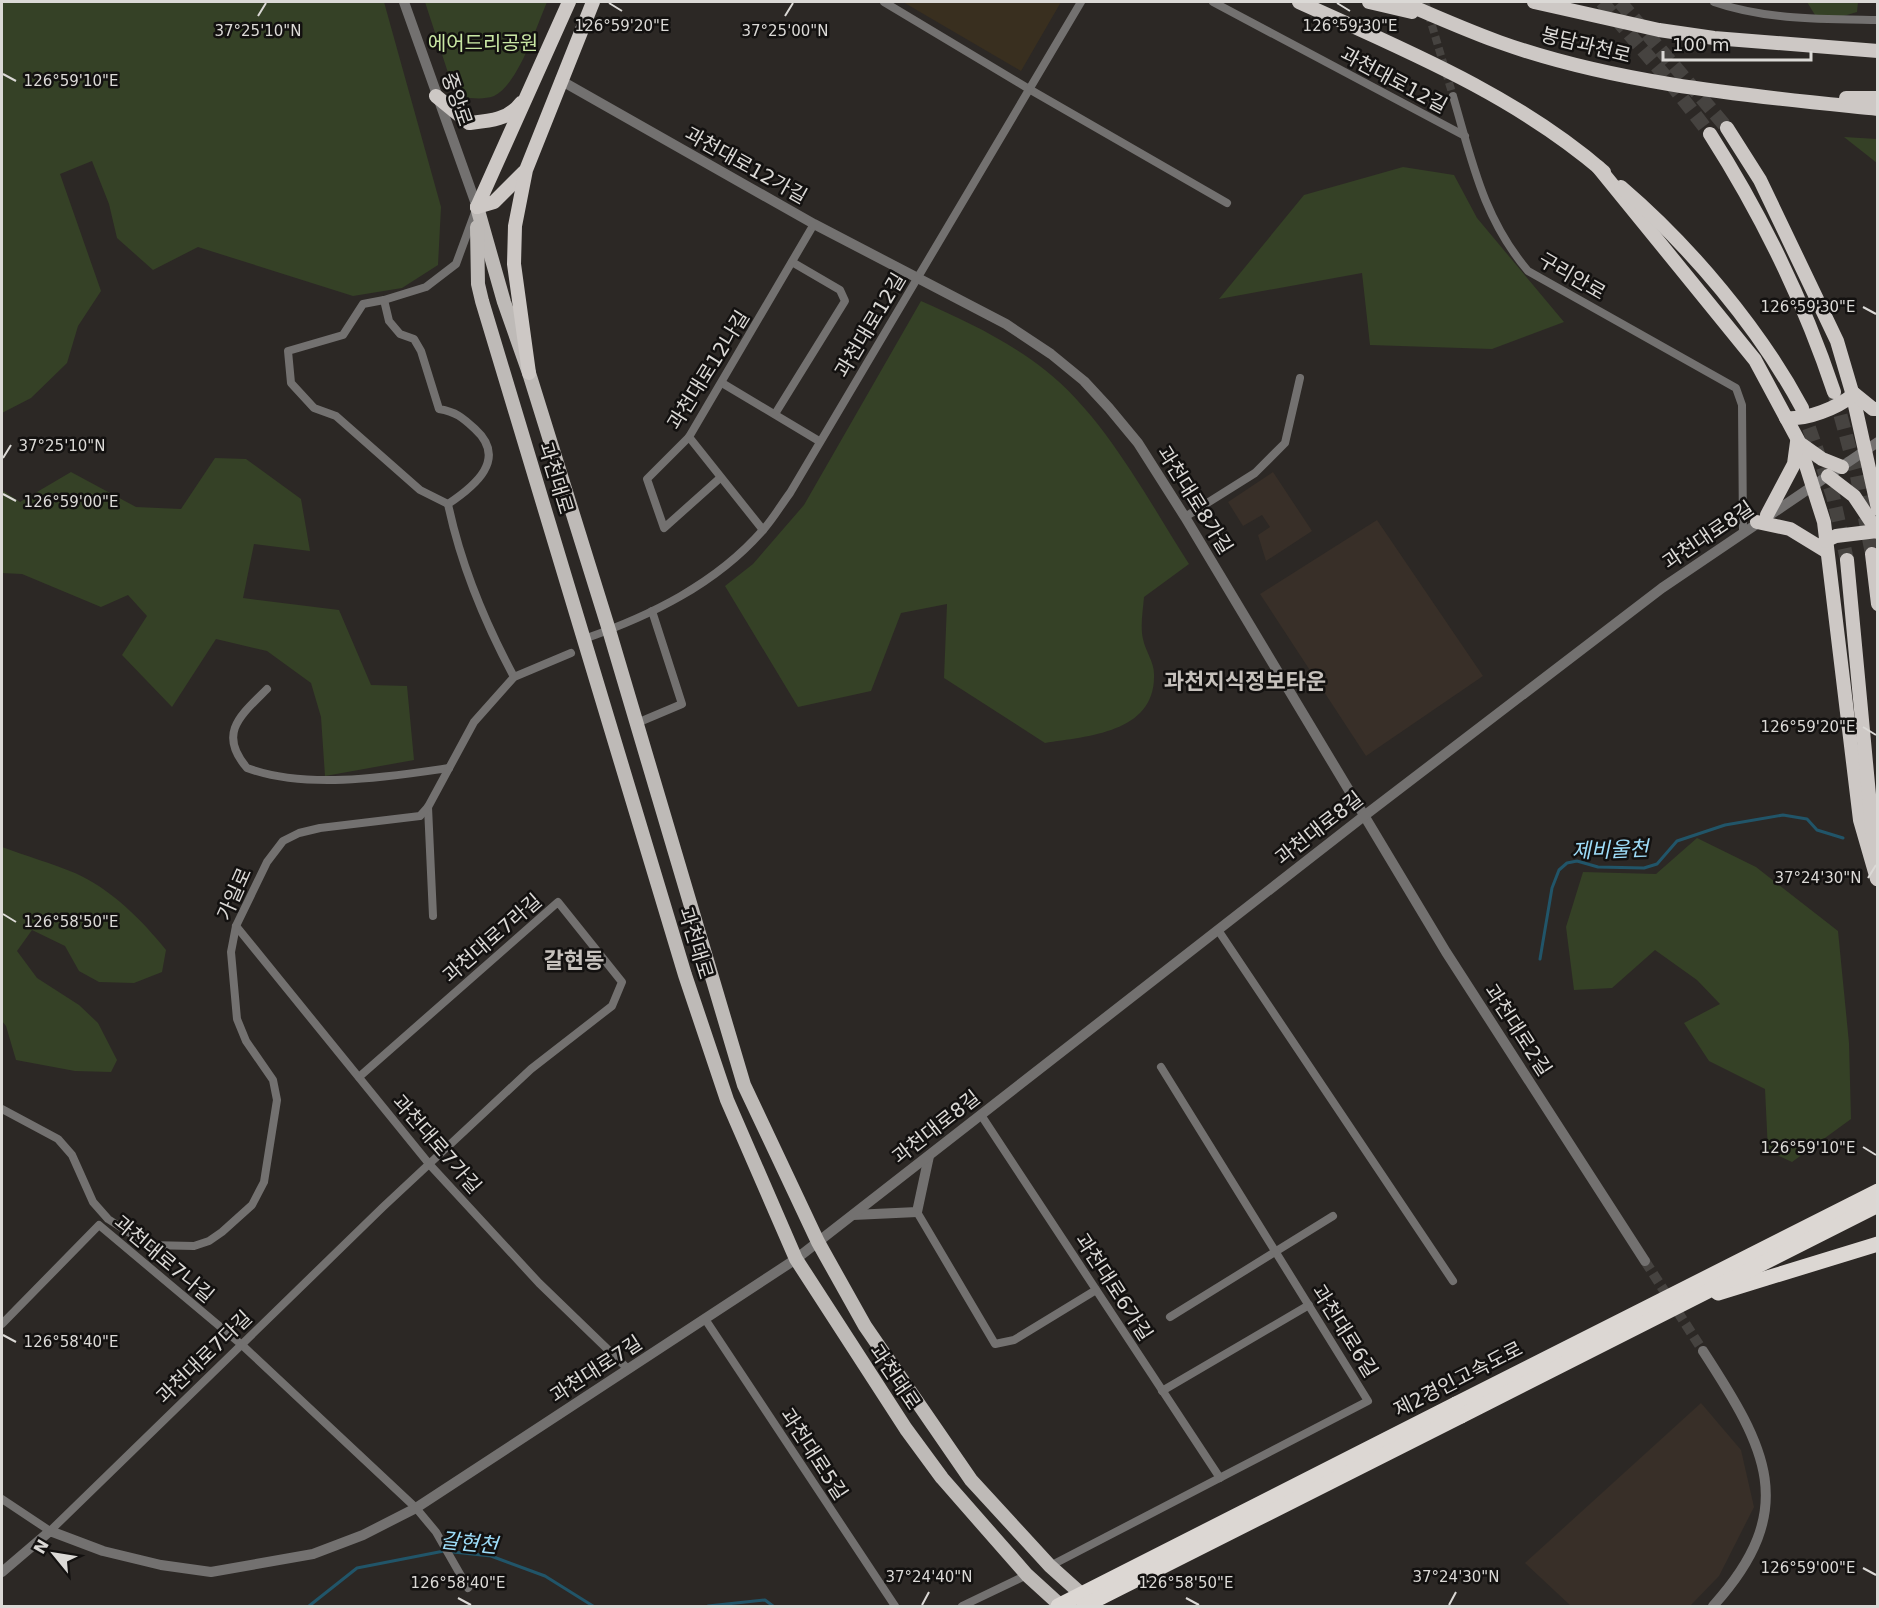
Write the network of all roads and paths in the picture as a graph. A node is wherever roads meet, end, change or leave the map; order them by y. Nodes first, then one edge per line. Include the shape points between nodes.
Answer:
1 (404, 2) edge
2 (569, 2) edge
3 (593, 2) edge
4 (884, 2) edge
5 (1081, 2) edge
6 (1213, 2) edge
7 (1299, 2) edge
8 (1369, 2) edge
9 (1402, 2) edge
10 (1534, 2) edge
11 (1714, 2) edge
12 (1443, 19) junction
13 (1878, 20) edge
14 (1878, 51) edge
15 (560, 80) junction
16 (1029, 89) junction
17 (436, 96) junction
18 (1453, 96) tunnel mouth
19 (526, 97) junction
20 (1769, 98) junction
21 (1878, 98) edge
22 (1878, 109) edge
23 (1727, 128) tunnel mouth
24 (1710, 134) tunnel mouth
25 (1464, 136) junction
26 (1598, 167) junction
27 (526, 170) junction
28 (1227, 203) dead end
29 (477, 207) junction
30 (814, 224) junction
31 (792, 262) junction
32 (917, 279) junction
33 (384, 300) junction
34 (482, 301) junction
35 (504, 302) junction
36 (529, 373) junction
37 (1300, 378) dead end
38 (722, 383) junction
39 (1834, 392) tunnel mouth
40 (1852, 393) junction
41 (1802, 408) tunnel mouth
42 (1878, 409) edge
43 (775, 414) junction
44 (1786, 418) junction
45 (688, 437) junction
46 (819, 441) junction
47 (1798, 441) junction
48 (1878, 442) edge
49 (1863, 453) junction
50 (1842, 467) junction
51 (1828, 476) junction
52 (720, 478) junction
53 (1814, 484) junction
54 (1876, 498) edge
55 (448, 504) junction
56 (1185, 517) junction
57 (1762, 519) junction
58 (763, 530) junction
59 (1743, 532) junction
60 (1877, 532) edge
61 (1826, 546) junction
62 (1872, 554) dead end
63 (1847, 560) tunnel mouth
64 (1878, 604) edge
65 (652, 612) junction
66 (609, 630) junction
67 (584, 639) junction
68 (571, 653) dead end
69 (514, 677) junction
70 (267, 689) dead end
71 (637, 723) junction
72 (449, 768) junction
73 (428, 807) junction
74 (1364, 816) junction
75 (1877, 880) edge
76 (434, 916) dead end
77 (236, 926) junction
78 (1218, 930) junction
79 (1161, 1066) dead end
80 (359, 1077) junction
81 (2, 1109) edge
82 (981, 1115) junction
83 (929, 1156) junction
84 (430, 1165) junction
85 (1878, 1182) edge
86 (1878, 1191) edge
87 (1878, 1205) edge
88 (917, 1212) junction
89 (853, 1215) junction
90 (1332, 1216) dead end
91 (818, 1242) junction
92 (1775, 1243) junction
93 (1878, 1244) edge
94 (1275, 1251) junction
95 (796, 1259) junction
96 (1645, 1260) tunnel mouth
97 (1453, 1281) dead end
98 (1096, 1290) junction
99 (1309, 1305) junction
100 (1678, 1305) junction
101 (1170, 1317) dead end
102 (705, 1319) junction
103 (2, 1324) edge
104 (242, 1346) junction
105 (1703, 1351) tunnel mouth
106 (628, 1369) junction
107 (1162, 1391) junction
108 (1459, 1410) junction
109 (1220, 1478) junction
110 (2, 1499) edge
111 (416, 1508) junction
112 (50, 1531) junction
113 (1050, 1566) junction
114 (2, 1572) edge
115 (1027, 1575) junction
116 (468, 1588) dead end
117 (895, 1606) edge
118 (962, 1606) edge
119 (1060, 1606) edge
120 (1084, 1606) edge
121 (1095, 1606) edge
122 (1713, 1606) edge

1 - 17 street, 중앙로
2 - 19 highway
3 - 15 highway
4 - 16 street
5 - 16 street, 과천대로12길
6 - 25 street, 과천대로12길
7 - 26 highway via 1495,96 1544,125
8 - 12 highway
9 - 12 highway, 봉담과천로
10 - 14 highway, 봉담과천로 via 1692,35
11 - 13 street via 1796,17
12 - 20 highway, 봉담과천로 via 1500,43 1571,63
15 - 27 highway
15 - 30 street, 과천대로12가길
16 - 28 street
16 - 32 street, 과천대로12길
17 - 19 highway via 469,123 494,121 514,112
17 - 29 street, 중앙로
18 - 25 street, 구리안로
19 - 29 highway
20 - 21 highway, 봉담과천로
20 - 22 highway, 봉담과천로
23 - 40 highway via 1760,180 1837,341
24 - 39 highway via 1777,256 1812,331
25 - 59 street, 구리안로 via 1491,214 1507,246 1527,271 1736,388 1742,405
26 - 41 highway via 1698,265 1769,353
26 - 44 highway via 1755,360
27 - 29 highway via 494,202
27 - 36 highway via 515,226 514,264
29 - 33 street via 456,264 426,287
29 - 34 main road, 과천대로 via 478,284
29 - 35 main road, 과천대로
30 - 31 street, 과천대로12나길
30 - 32 street, 과천대로12가길
31 - 38 street, 과천대로12나길
31 - 43 street via 840,290 844,301
32 - 46 street, 과천대로12길
32 - 56 street, 과천대로8가길 via 1006,324 1084,381 1138,443
33 - 55 street via 389,321 400,334 414,339 421,351 439,409 457,412 485,438 490,455 481,476
33 - 55 street via 363,304 343,335 288,351 291,383 314,408 336,416 420,490
34 - 35 main road via 496,294
34 - 67 main road, 과천대로
35 - 36 main road, 과천대로
36 - 66 main road, 과천대로
37 - 56 street via 1285,443 1255,473
38 - 43 street
38 - 45 street, 과천대로12나길
40 - 42 highway
40 - 44 highway via 1843,403 1797,419
40 - 49 highway
43 - 46 street
44 - 47 highway
45 - 52 street
45 - 52 street, 과천대로12나길 via 647,479 664,528
46 - 58 street, 과천대로12길 via 790,493
47 - 50 highway via 1822,459
47 - 53 highway
47 - 57 highway via 1794,464
48 - 49 street, 과천대로8길
49 - 50 street, 과천대로8길
49 - 54 highway
50 - 51 street, 과천대로8길
51 - 53 street, 과천대로8길
51 - 60 highway via 1854,496
52 - 58 street
53 - 57 street, 과천대로8길
53 - 61 highway
55 - 69 street via 476,601
56 - 74 street, 과천대로8가길
57 - 59 street, 과천대로8길
57 - 61 highway
58 - 65 street, 과천대로12길 via 725,566
59 - 74 street, 과천대로8길 via 1662,588
60 - 61 highway via 1836,536
61 - 75 highway via 1860,820
62 - 64 highway
63 - 75 highway
65 - 66 street, 과천대로12길
65 - 71 street via 682,704
66 - 67 street, 과천대로12길
66 - 71 main road, 과천대로
67 - 95 main road, 과천대로 via 685,975 727,1100
68 - 69 street
69 - 72 street via 474,722
70 - 72 street via 233,728 232,740 247,768 276,777 367,780
71 - 91 main road, 과천대로 via 744,1085
72 - 73 street
73 - 76 street
73 - 77 street, 가일로 via 413,818 320,828 283,841 267,862
74 - 78 street, 과천대로8길
74 - 96 street, 과천대로2길 via 1446,952
77 - 80 street, 과천대로7가길
77 - 81 street, 가일로 via 231,952 237,1019 246,1041 273,1080 277,1100 264,1182 252,1206 209,1241 194,1246 148,1245 108,1219 93,1202 72,1155 58,1138
78 - 82 street, 과천대로8길
78 - 97 street
79 - 94 street, 과천대로6길
80 - 84 street, 과천대로7가길
80 - 84 street, 과천대로7라길 via 558,902 622,982 612,1006 531,1069
82 - 83 street, 과천대로8길
82 - 98 street, 과천대로6가길
83 - 88 street
83 - 89 street, 과천대로8길
84 - 104 street, 과천대로7다길
84 - 106 street, 과천대로7가길 via 539,1283
85 - 92 highway via 1808,1219
86 - 92 highway, 제2경인고속도로
87 - 100 highway, 제2경인고속도로
88 - 89 street
88 - 98 street via 995,1344 1014,1340
89 - 91 street, 과천대로8길
90 - 94 street
91 - 95 street, 과천대로8길
91 - 113 main road, 과천대로 via 865,1326 971,1480
92 - 108 highway, 제2경인고속도로
93 - 100 highway
94 - 99 street, 과천대로6길
94 - 101 street
95 - 102 street, 과천대로7길
95 - 115 main road, 과천대로 via 906,1429 942,1478
98 - 107 street, 과천대로6가길
99 - 107 street
99 - 109 street, 과천대로6길 via 1368,1401
100 - 108 highway, 제2경인고속도로
102 - 106 street, 과천대로7길
102 - 117 street, 과천대로5길
103 - 104 street, 과천대로7나길 via 99,1225
104 - 111 street, 과천대로7나길
104 - 112 street, 과천대로7다길
105 - 122 street via 1757,1444 1766,1489 1762,1525 1751,1556 1742,1573
106 - 111 street, 과천대로7길
107 - 109 street, 과천대로6가길
108 - 119 highway, 제2경인고속도로, bridge
108 - 120 highway, 제2경인고속도로, bridge
109 - 113 street, 과천대로6길
110 - 112 street, 과천대로7길
111 - 112 street, 과천대로7길 via 363,1535 313,1554 211,1572 103,1551
111 - 116 street via 436,1532
112 - 114 street, 과천대로7다길
113 - 121 main road, 과천대로
115 - 118 street
115 - 119 main road, 과천대로

